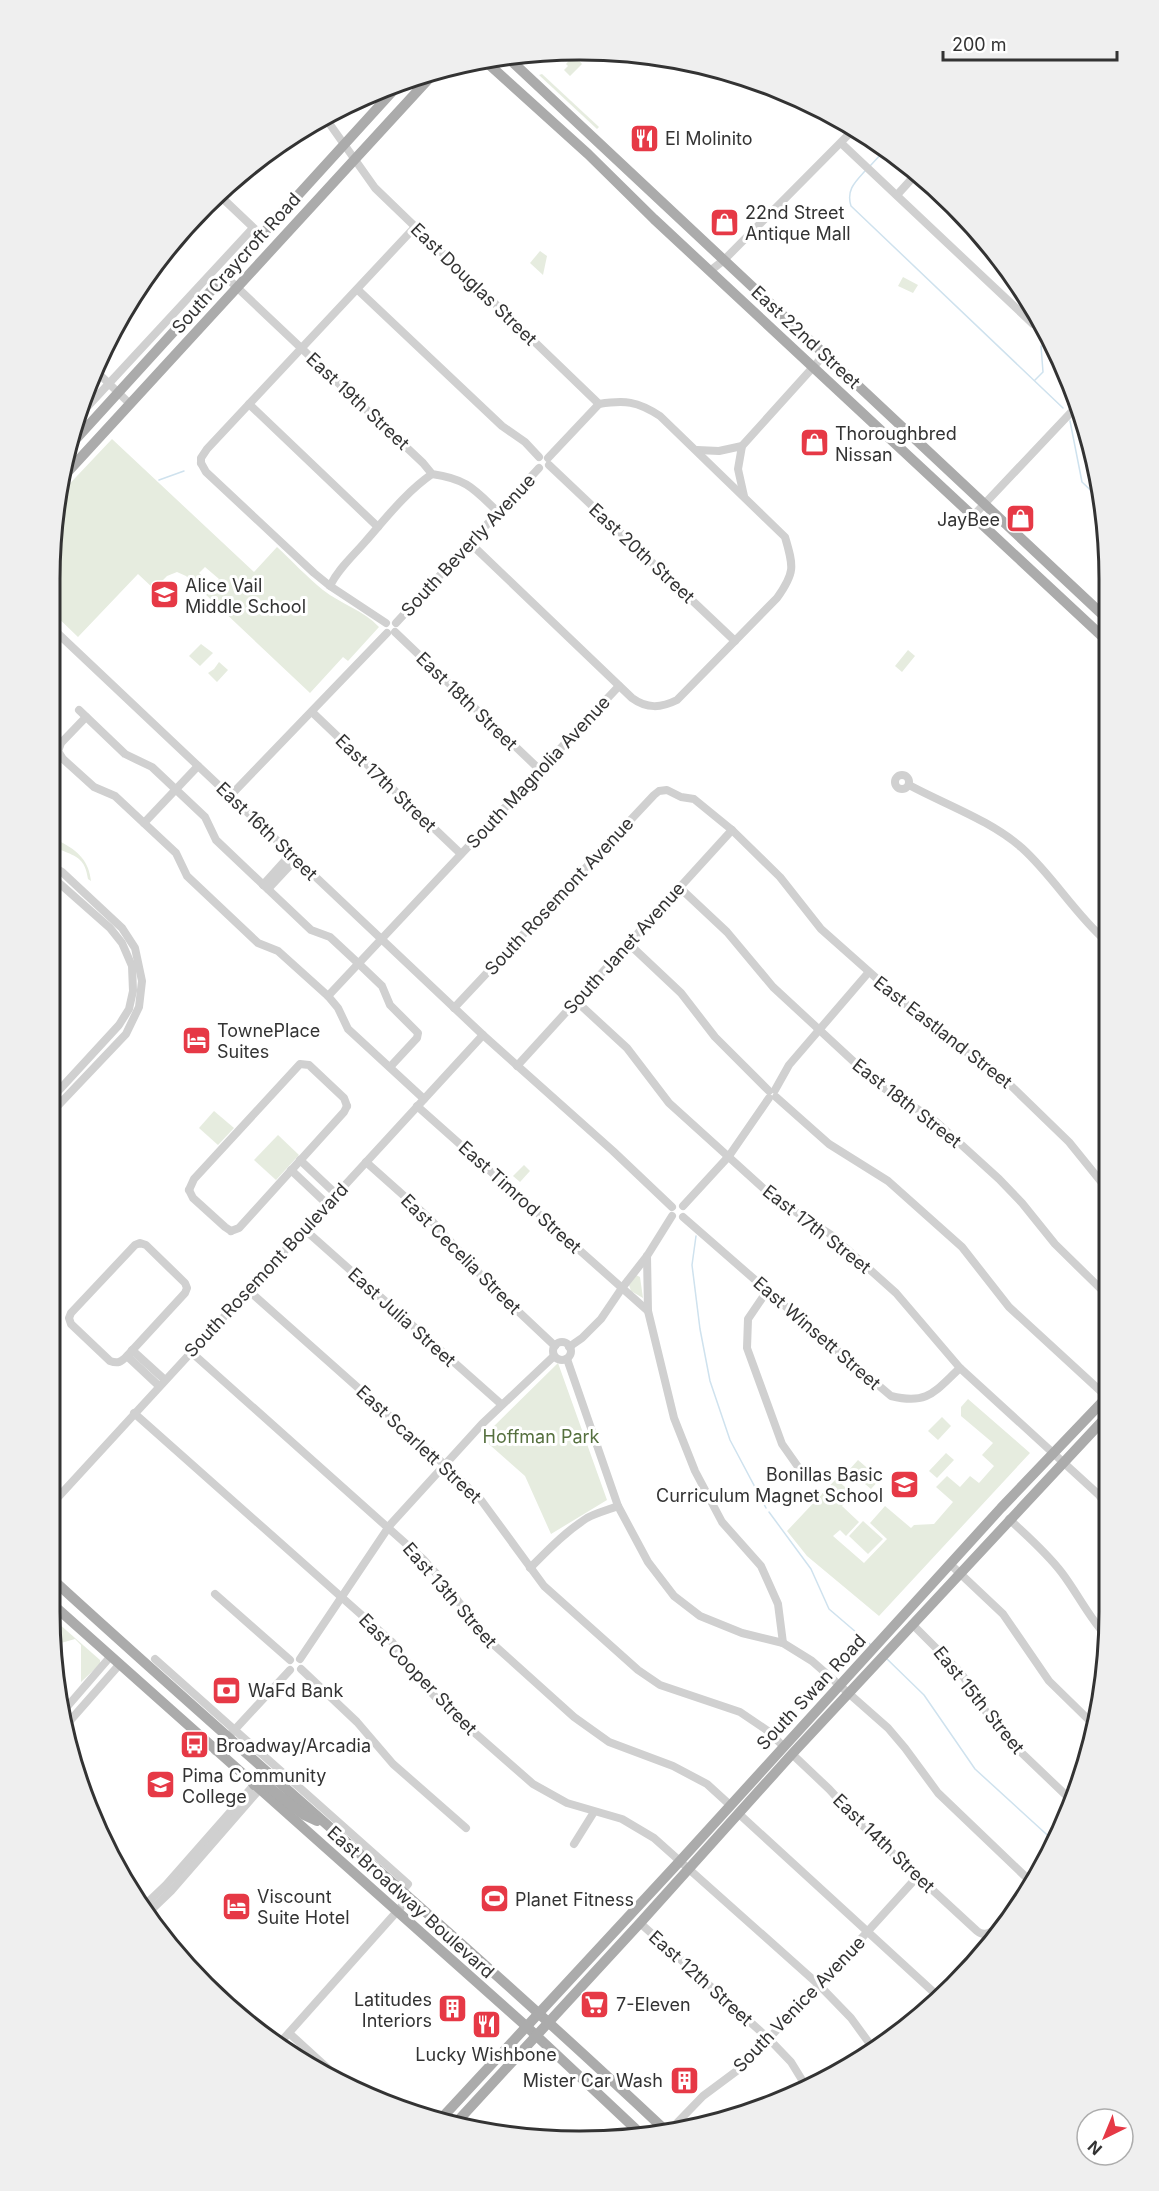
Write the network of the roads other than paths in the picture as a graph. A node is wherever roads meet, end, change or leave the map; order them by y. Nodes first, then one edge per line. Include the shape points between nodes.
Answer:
1 (514, 64) edge
2 (492, 67) edge
3 (423, 85) edge
4 (386, 98) edge
5 (330, 125) edge
6 (848, 136) edge
7 (344, 143) junction
8 (841, 143) junction
9 (354, 159) junction
10 (911, 180) edge
11 (897, 195) junction
12 (225, 200) edge
13 (415, 227) junction
14 (253, 228) junction
15 (262, 236) junction
16 (724, 260) junction
17 (710, 272) junction
18 (225, 276) junction
19 (236, 287) junction
20 (358, 290) junction
21 (1029, 320) edge
22 (302, 349) junction
23 (825, 354) junction
24 (814, 367) junction
25 (102, 377) edge
26 (109, 384) junction
27 (119, 393) junction
28 (92, 402) edge
29 (130, 404) junction
30 (249, 404) junction
31 (599, 404) junction
32 (1071, 413) edge
33 (82, 433) edge
34 (742, 446) junction
35 (697, 450) junction
36 (545, 460) junction
37 (73, 466) edge
38 (432, 474) junction
39 (744, 496) junction
40 (984, 504) junction
41 (498, 512) junction
42 (974, 515) junction
43 (378, 527) junction
44 (470, 543) junction
45 (330, 586) junction
46 (1099, 611) edge
47 (393, 629) junction
48 (1099, 633) edge
49 (60, 636) edge
50 (735, 641) junction
51 (619, 686) junction
52 (79, 710) dead end
53 (312, 711) junction
54 (86, 717) junction
55 (60, 746) edge
56 (60, 755) edge
57 (198, 766) junction
58 (540, 770) junction
59 (909, 785) dead end
60 (665, 788) joint
61 (176, 790) junction
62 (230, 796) junction
63 (144, 823) junction
64 (732, 830) junction
65 (461, 854) junction
66 (293, 857) junction
67 (60, 871) edge
68 (60, 884) edge
69 (265, 887) junction
70 (679, 887) junction
71 (1099, 935) edge
72 (381, 940) junction
73 (629, 944) junction
74 (359, 964) junction
75 (868, 973) junction
76 (328, 996) junction
77 (576, 1001) junction
78 (454, 1008) junction
79 (819, 1029) junction
80 (483, 1035) junction
81 (517, 1066) junction
82 (390, 1067) junction
83 (60, 1089) edge
84 (772, 1094) junction
85 (424, 1099) junction
86 (60, 1103) edge
87 (417, 1106) junction
88 (729, 1156) junction
89 (300, 1160) junction
90 (366, 1162) junction
91 (291, 1170) junction
92 (1099, 1178) edge
93 (336, 1194) junction
94 (327, 1204) junction
95 (682, 1206) junction
96 (672, 1207) junction
97 (672, 1216) junction
98 (683, 1217) junction
99 (304, 1229) junction
100 (647, 1256) junction
101 (1099, 1286) edge
102 (622, 1288) junction
103 (248, 1290) junction
104 (767, 1291) junction
105 (648, 1311) junction
106 (555, 1346) junction
107 (569, 1347) junction
108 (191, 1352) junction
109 (130, 1353) junction
110 (554, 1356) junction
111 (567, 1359) junction
112 (960, 1368) junction
113 (162, 1383) junction
114 (1099, 1389) edge
115 (501, 1404) junction
116 (1099, 1405) edge
117 (134, 1413) junction
118 (1099, 1424) edge
119 (1053, 1454) junction
120 (1062, 1461) junction
121 (445, 1465) junction
122 (801, 1471) dead end
123 (60, 1495) edge
124 (1099, 1495) edge
125 (618, 1506) junction
126 (1009, 1519) junction
127 (388, 1528) junction
128 (950, 1564) junction
129 (530, 1568) junction
130 (959, 1572) junction
131 (60, 1586) edge
132 (215, 1594) dead end
133 (340, 1596) junction
134 (60, 1611) edge
135 (912, 1624) junction
136 (1099, 1626) edge
137 (783, 1643) junction
138 (155, 1659) dead end
139 (300, 1659) junction
140 (115, 1661) junction
141 (290, 1665) junction
142 (301, 1669) junction
143 (839, 1684) junction
144 (849, 1693) junction
145 (69, 1705) edge
146 (71, 1719) edge
147 (1088, 1719) edge
148 (230, 1733) junction
149 (215, 1750) junction
150 (788, 1750) junction
151 (256, 1787) junction
152 (1065, 1794) edge
153 (730, 1805) junction
154 (594, 1812) junction
155 (738, 1813) junction
156 (325, 1824) junction
157 (466, 1828) dead end
158 (573, 1844) dead end
159 (680, 1861) junction
160 (689, 1869) junction
161 (918, 1876) junction
162 (1025, 1877) edge
163 (405, 1895) junction
164 (150, 1903) edge
165 (397, 1912) junction
166 (640, 1923) junction
167 (867, 1931) junction
168 (987, 1934) edge
169 (819, 1985) junction
170 (933, 1992) edge
171 (540, 2013) junction
172 (550, 2021) junction
173 (526, 2026) junction
174 (288, 2033) junction
175 (536, 2036) junction
176 (284, 2038) edge
177 (769, 2039) junction
178 (869, 2042) edge
179 (318, 2060) edge
180 (802, 2080) edge
181 (446, 2113) edge
182 (461, 2117) edge
183 (678, 2121) edge
184 (660, 2125) edge
185 (635, 2128) edge

1 - 16 main road, East 22nd Street
2 - 17 main road, East 22nd Street
3 - 9 main road, South Craycroft Road
4 - 7 main road, South Craycroft Road
5 - 7 street, East Douglas Street
6 - 8 street
7 - 9 street, East Douglas Street
7 - 15 main road, South Craycroft Road
8 - 11 street
8 - 16 street
9 - 13 street, East Douglas Street via 375,188
9 - 19 main road, South Craycroft Road
10 - 11 street
11 - 21 street
12 - 14 street
13 - 20 street
13 - 31 street, East Douglas Street
14 - 15 street
14 - 26 street, South Craycroft Road
15 - 18 main road, South Craycroft Road
16 - 17 street
16 - 23 main road, East 22nd Street
17 - 24 main road, East 22nd Street
18 - 19 street, East 19th Street
18 - 27 main road, South Craycroft Road
19 - 22 street, East 19th Street
19 - 29 main road, South Craycroft Road
20 - 22 street
20 - 36 street, East 20th Street via 501,426
22 - 30 street
22 - 38 street, East 19th Street
23 - 24 street
23 - 40 main road, East 22nd Street
24 - 34 street
24 - 42 main road, East 22nd Street
25 - 26 street
26 - 27 street
26 - 28 street, South Craycroft Road
27 - 29 street
27 - 33 main road, South Craycroft Road
29 - 37 main road, South Craycroft Road
30 - 43 street
30 - 45 street via 196,463
31 - 35 street, South Magnolia Avenue via 641,404
31 - 36 street, South Beverly Avenue
32 - 40 street
34 - 35 street
34 - 39 street via 738,469
35 - 39 street, South Magnolia Avenue
36 - 41 street, South Beverly Avenue via 546,468 539,468
36 - 50 street, East 20th Street
38 - 41 street via 452,477 471,486
38 - 43 street
39 - 50 street, South Magnolia Avenue via 785,537 792,561 790,580
40 - 42 street
40 - 46 main road, East 22nd Street
41 - 44 street, South Beverly Avenue
42 - 48 main road, East 22nd Street
43 - 45 street
44 - 47 street, South Beverly Avenue
44 - 51 street
45 - 47 street via 386,623 391,621
47 - 53 street, South Beverly Avenue
47 - 58 street, East 18th Street
49 - 57 street, East 16th Street
50 - 51 street, South Magnolia Avenue via 686,693 666,705 645,706
51 - 58 street, South Magnolia Avenue
52 - 54 street
53 - 62 street, South Beverly Avenue
53 - 65 street, East 17th Street
54 - 55 street
54 - 61 street via 125,754 152,767
56 - 63 street via 94,787 116,796
57 - 61 street
57 - 62 street, East 16th Street
58 - 65 street, South Magnolia Avenue
59 - 71 street via 1004,834 1024,850
60 - 64 street, East Eastland Street via 700,803
60 - 78 street, South Rosemont Avenue via 654,795
61 - 63 street
61 - 69 street via 205,817 216,840
62 - 66 street, East 16th Street
63 - 76 street via 176,853 187,876 258,943 278,951
64 - 70 street, South Janet Avenue
64 - 75 street, East Eastland Street via 780,877 820,929
65 - 72 street, South Magnolia Avenue
66 - 69 street
66 - 72 street, East 16th Street
67 - 86 street via 122,928 135,948 142,981 139,1007 126,1034
68 - 83 street via 122,943 132,966 133,992 119,1025
69 - 74 street via 311,930 330,937
70 - 73 street, South Janet Avenue
70 - 79 street, East 18th Street via 727,932 773,987
72 - 74 street, South Magnolia Avenue
72 - 78 street, East 16th Street
73 - 77 street, South Janet Avenue
73 - 84 street via 681,993 715,1037
74 - 76 street, South Magnolia Avenue
74 - 82 street via 382,986 390,1005 418,1033
75 - 79 street
75 - 92 street, East Eastland Street via 936,1031 1001,1076 1069,1142
76 - 82 street via 348,1029
77 - 81 street, South Janet Avenue
77 - 88 street, East 17th Street via 627,1048 669,1103
78 - 80 street, East 16th Street
79 - 84 street via 789,1065
79 - 101 street, East 18th Street via 879,1085 933,1119 999,1179 1055,1244
80 - 81 street
80 - 85 street, South Rosemont Boulevard
81 - 96 street
82 - 85 street
84 - 88 street
84 - 114 street via 829,1144 888,1181 955,1241 1009,1307
85 - 87 street, South Rosemont Boulevard
87 - 90 street, South Rosemont Boulevard
87 - 102 street, East Timrod Street
88 - 95 street
88 - 112 street, East 17th Street via 774,1198 830,1234 896,1293
89 - 91 street
89 - 91 street via 350,1106 309,1065 302,1063 186,1190 231,1233
89 - 93 street
90 - 93 street, South Rosemont Boulevard
90 - 106 street, East Cecelia Street via 430,1219 489,1284
91 - 94 street
93 - 94 street, South Rosemont Boulevard
94 - 99 street, South Rosemont Boulevard
95 - 96 street
95 - 98 street
96 - 97 street
97 - 98 street
97 - 100 street
98 - 104 street, East Winsett Street
99 - 103 street, South Rosemont Boulevard
99 - 115 street, East Julia Street
100 - 102 street
100 - 105 street
102 - 105 street, East Timrod Street
102 - 107 street via 602,1319
103 - 108 street, South Rosemont Boulevard
103 - 121 street, East Scarlett Street
104 - 112 street, East Winsett Street via 891,1396 907,1400 932,1394
104 - 122 street via 748,1319 747,1348 782,1444
105 - 137 street via 674,1418 695,1471 722,1522 761,1566 778,1604
106 - 107 street via 564,1342
106 - 110 street
107 - 111 street
108 - 113 street, South Rosemont Boulevard
108 - 127 street, East 13th Street
109 - 109 street via 187,1288 146,1245 140,1244 69,1318 110,1361 121,1362
109 - 113 street
110 - 111 street
110 - 115 street
111 - 125 street
112 - 119 street, East 17th Street
113 - 117 street, South Rosemont Boulevard
115 - 121 street
116 - 119 main road, South Swan Road
117 - 123 street, South Rosemont Boulevard
117 - 133 street, East Cooper Street
118 - 120 main road, South Swan Road
119 - 120 street, East 17th Street
119 - 128 main road, South Swan Road
120 - 124 street, East 17th Street
120 - 126 main road, South Swan Road
121 - 127 street
121 - 129 street, East Scarlett Street via 481,1500
125 - 129 street via 576,1526
125 - 137 street via 648,1562 674,1596 700,1616 742,1633
126 - 130 main road, South Swan Road
126 - 136 street via 1057,1566
127 - 133 street
127 - 153 street, East 13th Street via 443,1581 485,1637 574,1717 609,1742 673,1766 707,1784
128 - 130 street
128 - 143 main road, South Swan Road
129 - 150 street, East Scarlett Street via 544,1586 638,1670 660,1685 740,1712
130 - 135 main road, South Swan Road
130 - 147 street via 1003,1614 1049,1681
131 - 148 main road, East Broadway Boulevard
132 - 141 street
133 - 139 street
133 - 154 street, East Cooper Street via 392,1642 443,1705 533,1784 567,1803
134 - 140 main road, East Broadway Boulevard
135 - 144 main road, South Swan Road
135 - 152 street, East 15th Street via 961,1673 1007,1739
137 - 143 street
138 - 148 street, East Broadway Boulevard
139 - 141 street via 295,1658
139 - 142 street
140 - 145 street
140 - 146 street
140 - 149 main road, East Broadway Boulevard
141 - 142 street via 297,1672
141 - 148 street
142 - 157 street via 357,1722 393,1764
143 - 144 street
143 - 150 main road, South Swan Road
144 - 150 main road, South Swan Road
144 - 162 street via 888,1728 949,1805
148 - 149 street
148 - 156 main road, East Broadway Boulevard
148 - 163 street, East Broadway Boulevard via 408,1884
149 - 151 main road, East Broadway Boulevard
150 - 153 main road, South Swan Road
150 - 155 main road, South Swan Road
150 - 161 street, East 14th Street
151 - 156 main road via 257,1782 265,1784 304,1815
151 - 164 street via 171,1891
151 - 165 main road, East Broadway Boulevard
153 - 159 main road, South Swan Road
154 - 158 street
154 - 159 street, East Cooper Street via 621,1819 654,1838
155 - 160 main road, South Swan Road
155 - 167 street
156 - 163 main road, East Broadway Boulevard
159 - 160 street, East Cooper Street
159 - 171 main road, South Swan Road
160 - 166 main road, South Swan Road
160 - 169 street, East Cooper Street
161 - 167 street, South Venice Avenue
161 - 168 street, East 14th Street via 977,1931
163 - 165 street
163 - 171 main road, East Broadway Boulevard
165 - 173 main road, East Broadway Boulevard
165 - 174 street
166 - 172 main road, South Swan Road
166 - 177 street, East 12th Street
167 - 169 street, South Venice Avenue
167 - 170 street
169 - 177 street, South Venice Avenue
169 - 178 street, East Cooper Street
171 - 172 main road, East Broadway Boulevard
171 - 173 main road, South Swan Road
172 - 175 main road, South Swan Road
172 - 184 main road, East Broadway Boulevard
173 - 175 main road, East Broadway Boulevard
173 - 181 main road, South Swan Road
174 - 176 street
174 - 179 street
175 - 182 main road, South Swan Road
175 - 185 main road, East Broadway Boulevard
177 - 180 street, East 12th Street
177 - 183 street, South Venice Avenue

